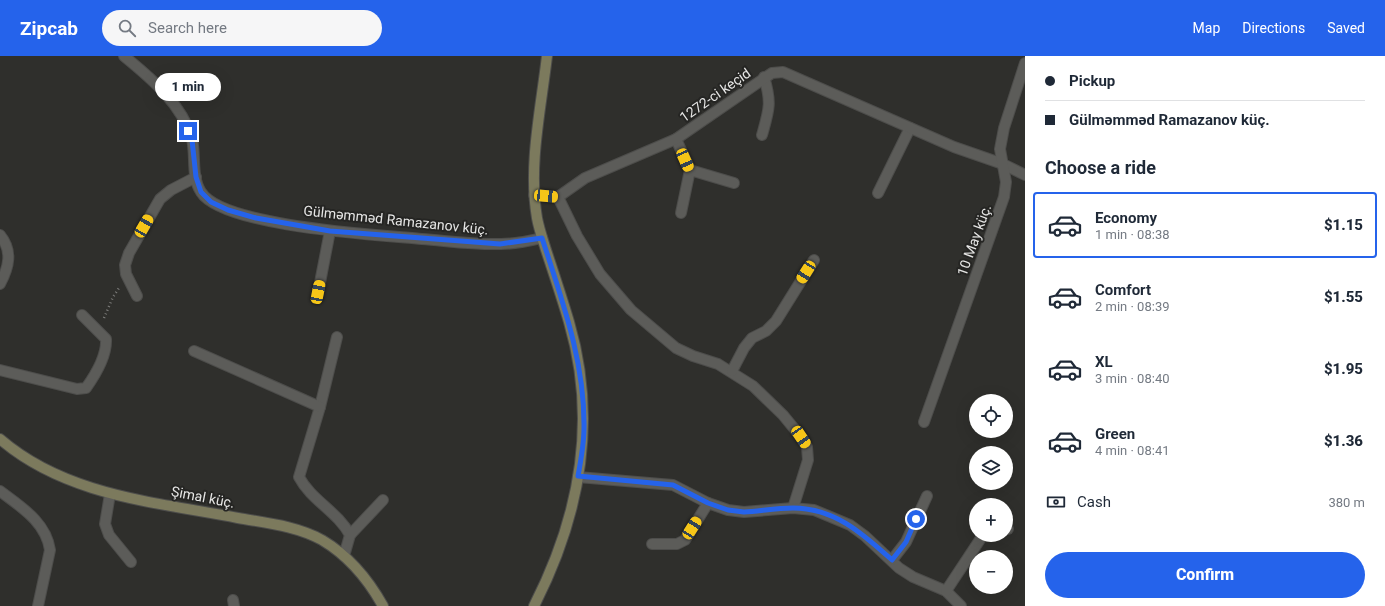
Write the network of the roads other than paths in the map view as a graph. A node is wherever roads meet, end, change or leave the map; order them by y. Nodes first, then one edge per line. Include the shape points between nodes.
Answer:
1 (124, 56) edge
2 (547, 56) edge
3 (1025, 63) edge
4 (764, 77) junction
5 (910, 128) junction
6 (762, 135) dead end
7 (676, 139) junction
8 (1003, 164) junction
9 (690, 170) junction
10 (1025, 175) edge
11 (196, 177) junction
12 (734, 183) dead end
13 (878, 193) dead end
14 (534, 195) junction
15 (558, 197) junction
16 (681, 213) dead end
17 (330, 231) junction
18 (0, 235) edge
19 (542, 238) junction
20 (814, 260) dead end
21 (0, 284) edge
22 (318, 292) dead end
23 (137, 296) dead end
24 (82, 315) dead end
25 (337, 337) dead end
26 (194, 351) dead end
27 (732, 371) junction
28 (1, 372) edge
29 (320, 407) junction
30 (924, 422) dead end
31 (0, 439) edge
32 (578, 476) junction
33 (0, 491) edge
34 (110, 494) junction
35 (927, 496) dead end
36 (383, 500) dead end
37 (708, 503) junction
38 (793, 508) junction
39 (350, 535) junction
40 (978, 542) edge
41 (652, 544) dead end
42 (344, 556) junction
43 (892, 560) junction
44 (131, 562) dead end
45 (946, 591) junction
46 (38, 606) edge
47 (383, 606) edge
48 (534, 606) edge
49 (961, 606) edge

1 - 11 street, Gülməmməd Ramazanov küç. via 151,78 184,122 192,140
2 - 14 main road via 536,149
3 - 8 street, 10 May küç. via 1004,128 1000,149
4 - 5 street, 1272-ci keçid via 772,72 782,72
4 - 6 street via 770,105
4 - 7 street, 1272-ci keçid
5 - 8 street, 1272-ci keçid
5 - 13 street
7 - 9 street
7 - 15 street, 1272-ci keçid via 585,178
8 - 10 street, 1272-ci keçid
8 - 30 street, 10 May küç. via 1006,182 1004,197
9 - 12 street
9 - 16 street
11 - 17 street, Gülməmməd Ramazanov küç. via 201,192 211,202 228,210 256,218
11 - 23 street via 160,199 129,253 125,265 128,280
14 - 15 street
14 - 19 main road
15 - 27 street via 600,274 632,310 676,348
17 - 19 street, Gülməmməd Ramazanov küç. via 500,244
17 - 22 street
18 - 21 street via 9,251 9,263
19 - 32 main road via 570,323 580,375 584,428
20 - 27 street via 776,321 766,331 752,338
24 - 28 street via 106,339 107,348 86,388 77,389
25 - 29 street
26 - 29 street
27 - 38 street via 753,386 783,415 807,447 808,460
29 - 39 street via 299,476 304,486 345,525
31 - 34 main road, Şimal küç. via 63,479
32 - 37 street via 673,485
32 - 48 main road via 569,523 559,552
33 - 46 street via 31,515 49,541 50,550
34 - 42 main road, Şimal küç. via 272,524 322,540
34 - 44 street via 105,524 109,535
35 - 43 street via 906,542
36 - 39 street
37 - 38 street via 744,512
37 - 41 street via 685,540 677,544
38 - 43 street via 814,510 850,525
39 - 42 street
40 - 45 street
42 - 47 main road, Şimal küç. via 366,577
43 - 45 street via 913,576
45 - 49 street

